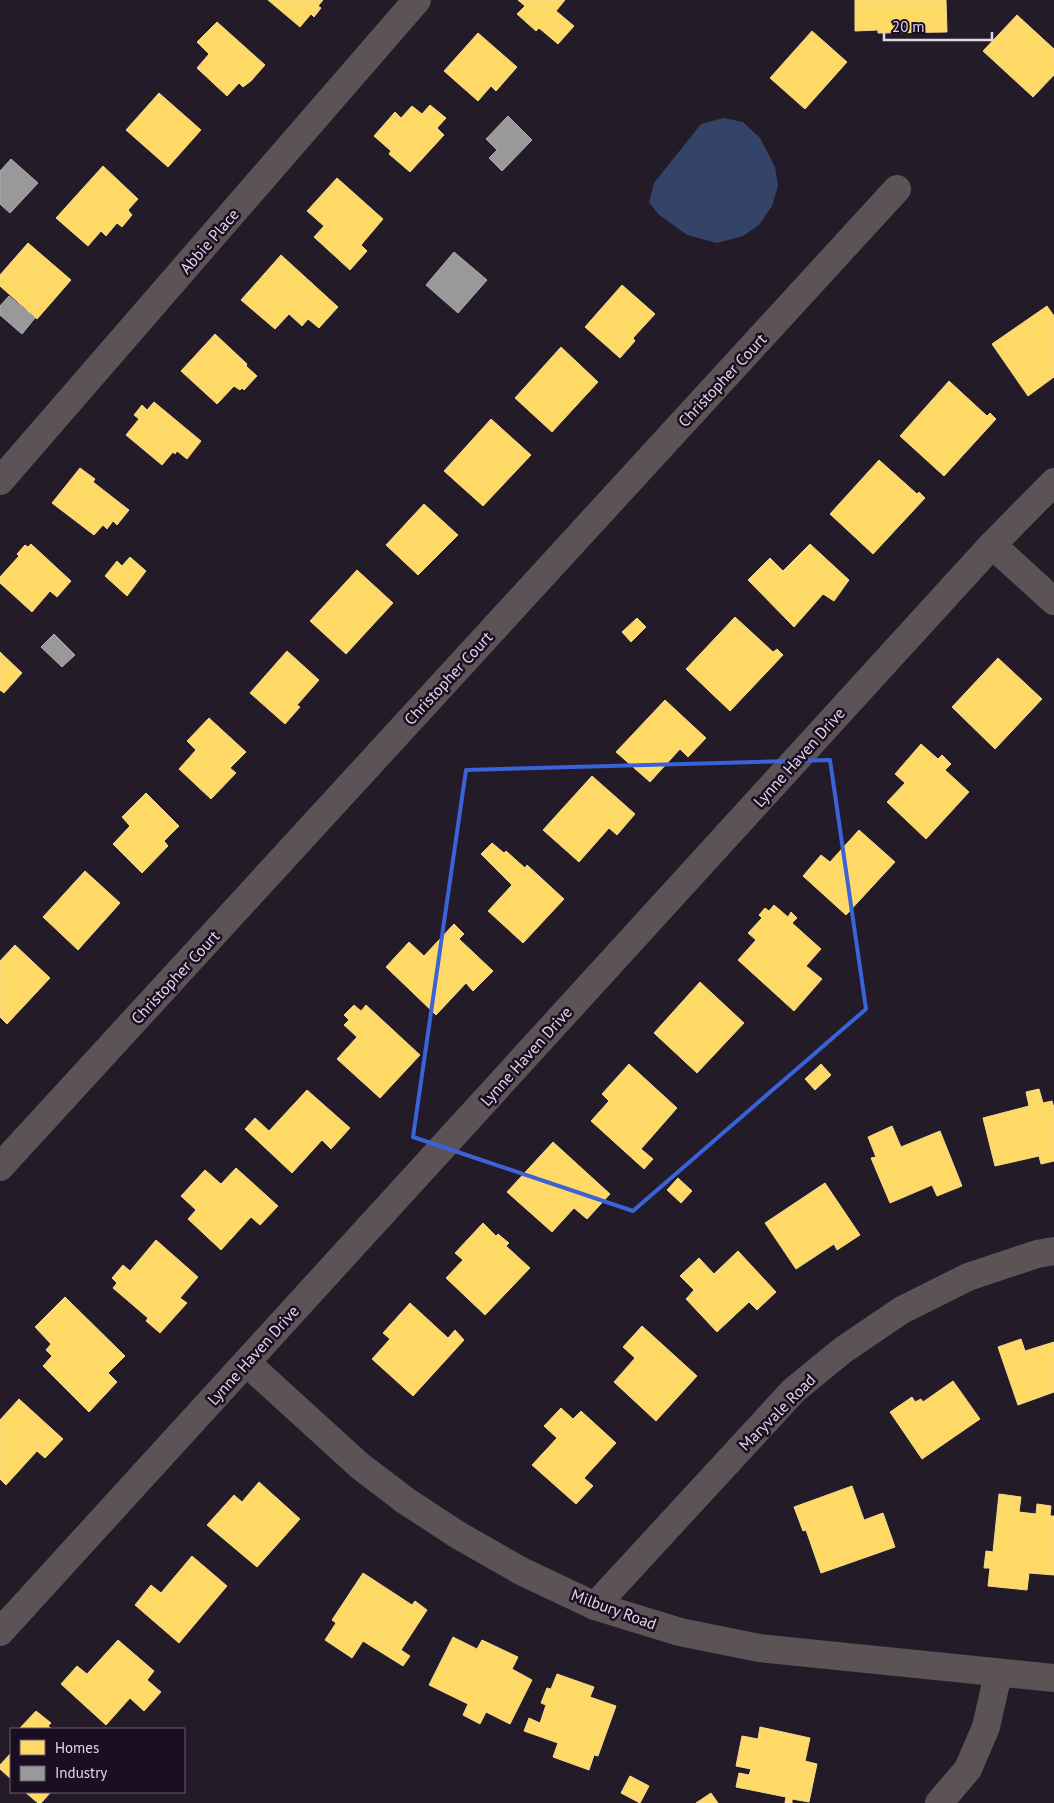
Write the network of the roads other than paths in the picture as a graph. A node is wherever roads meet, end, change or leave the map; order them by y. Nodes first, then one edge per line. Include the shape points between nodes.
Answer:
1 (417, 0) edge
2 (897, 189) dead end
3 (0, 481) edge
4 (1054, 482) edge
5 (992, 545) junction
6 (1054, 601) edge
7 (0, 1167) edge
8 (1054, 1251) edge
9 (247, 1363) junction
10 (595, 1606) junction
11 (0, 1632) edge
12 (998, 1674) junction
13 (1054, 1678) edge
14 (939, 1803) edge

1 - 3 street, Abbie Place
2 - 7 street, Christopher Court
4 - 5 street, Lynne Haven Drive
5 - 6 street
5 - 9 street, Lynne Haven Drive
8 - 10 street, Maryvale Road via 968,1277 902,1310 844,1350 794,1390
9 - 10 street, Milbury Road via 360,1466 406,1501 458,1536 521,1571
9 - 11 street, Lynne Haven Drive
10 - 12 street, Milbury Road via 680,1632 759,1648
12 - 13 street, Milbury Road
12 - 14 street via 986,1727 968,1769

